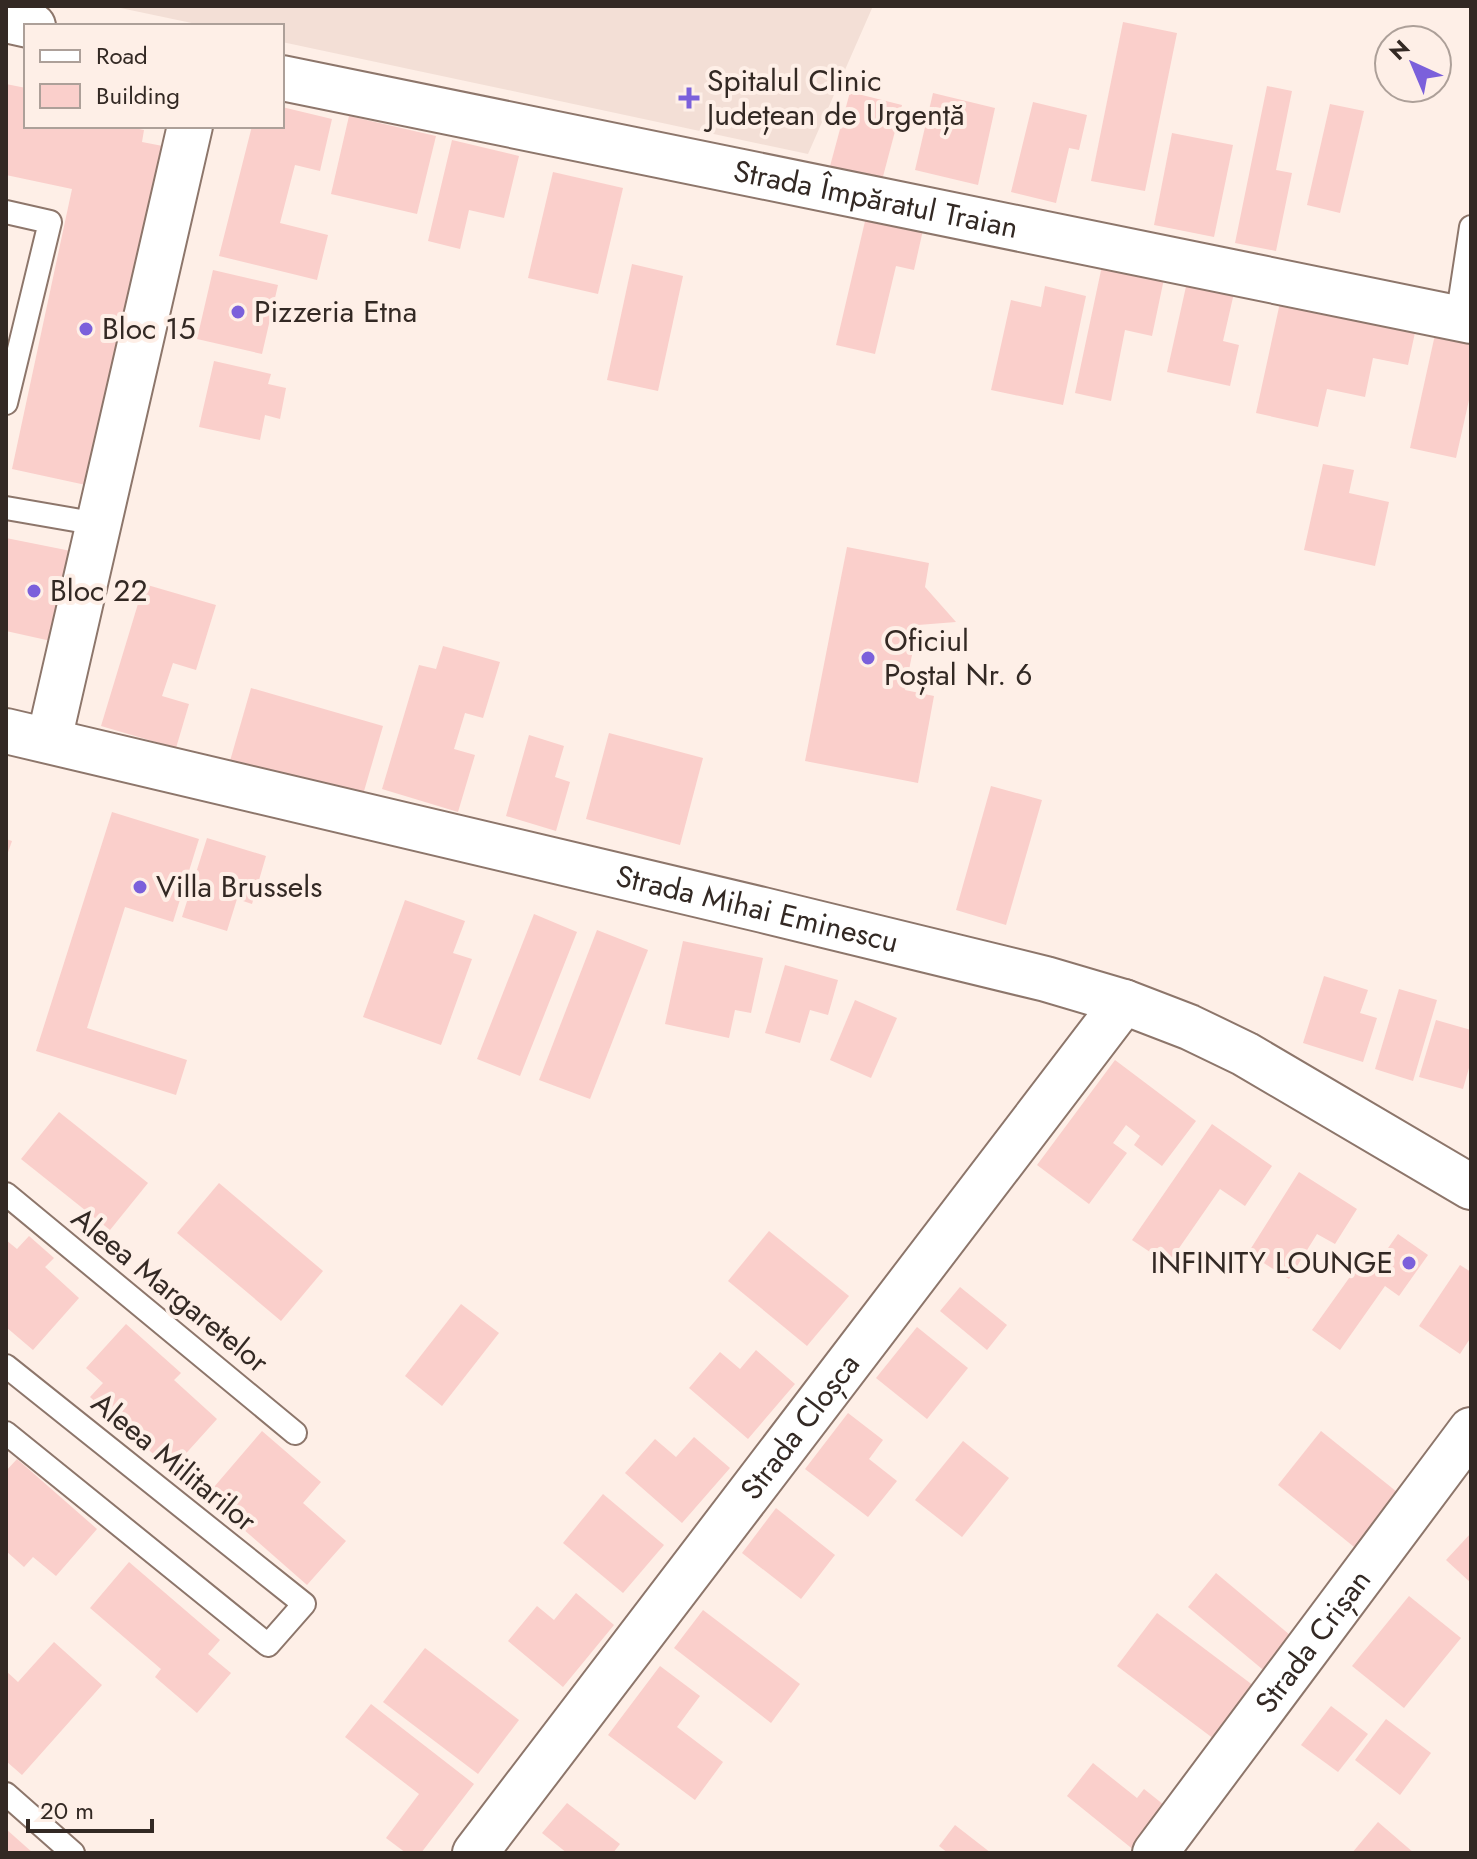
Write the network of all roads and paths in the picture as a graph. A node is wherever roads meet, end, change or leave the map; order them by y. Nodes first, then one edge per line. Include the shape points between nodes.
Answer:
1 (284, 78) edge
2 (190, 128) edge
3 (6, 212) edge
4 (1471, 227) edge
5 (1464, 320) edge
6 (6, 403) edge
7 (6, 508) edge
8 (98, 524) junction
9 (6, 731) edge
10 (49, 740) junction
11 (1124, 1002) junction
12 (1471, 1187) edge
13 (6, 1194) edge
14 (6, 1366) edge
15 (1471, 1430) edge
16 (6, 1433) edge
17 (295, 1433) dead end
18 (6, 1794) edge
19 (73, 1853) edge
20 (475, 1853) edge
21 (1155, 1853) edge

1 - 5 street, Strada Împăratul Traian
2 - 8 street
3 - 6 lane via 50,222
4 - 5 lane
7 - 8 lane
8 - 10 street
9 - 10 street, Strada Mihai Eminescu
10 - 11 street, Strada Mihai Eminescu
11 - 12 street, Strada Mihai Eminescu via 1245,1054
11 - 20 street, Strada Cloșca
13 - 17 lane, Aleea Margaretelor
14 - 16 lane, Aleea Militarilor via 304,1604 268,1645
15 - 21 street, Strada Crișan
18 - 19 lane

